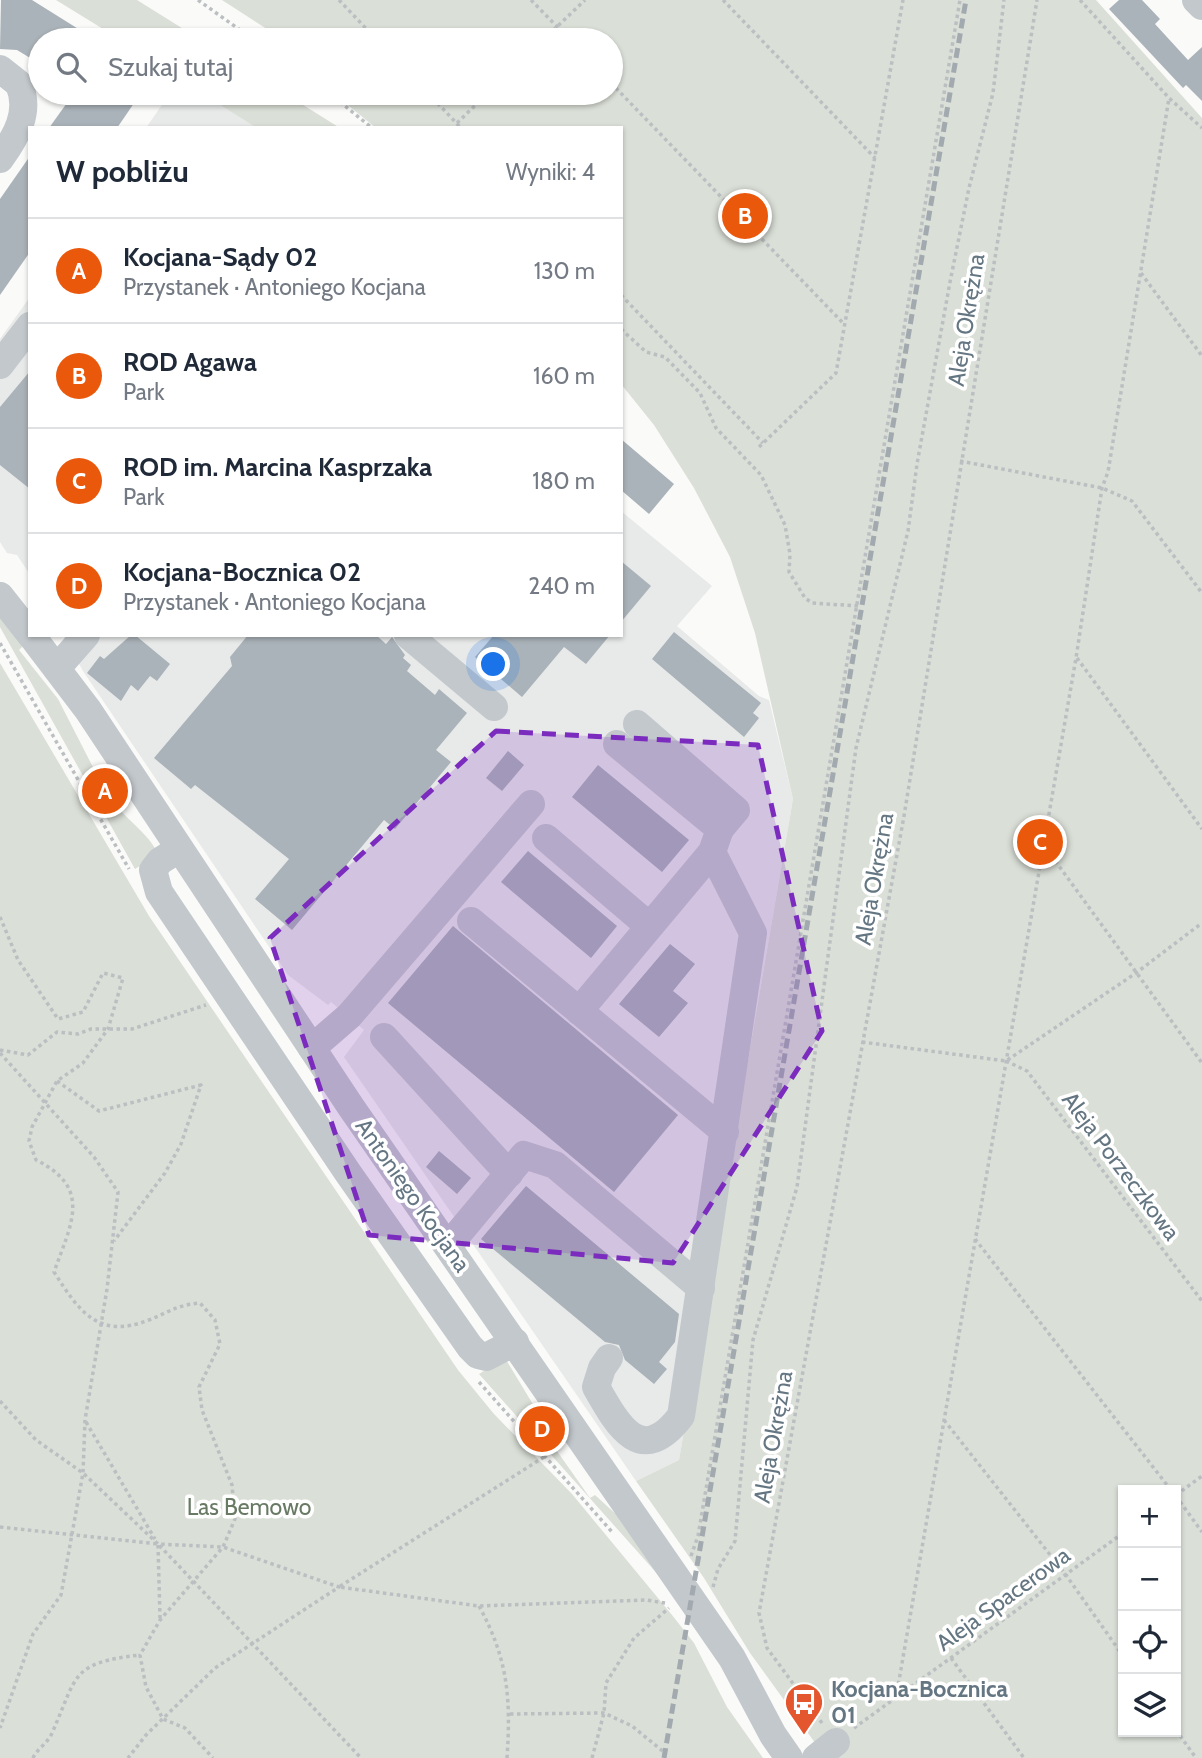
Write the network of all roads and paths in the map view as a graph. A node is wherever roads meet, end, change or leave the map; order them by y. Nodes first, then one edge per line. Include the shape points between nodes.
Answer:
1 (198, 0) edge
2 (339, 0) edge
3 (531, 0) edge
4 (585, 0) edge
5 (723, 0) edge
6 (903, 0) edge
7 (960, 0) edge
8 (1004, 0) edge
9 (1037, 0) edge
10 (1080, 0) edge
11 (1196, 0) edge
12 (1202, 6) edge
13 (557, 27) joint
14 (237, 28) edge
15 (366, 28) edge
16 (0, 69) edge
17 (623, 94) edge
18 (1169, 98) junction
19 (344, 105) edge
20 (440, 105) edge
21 (476, 105) edge
22 (457, 123) junction
23 (370, 126) edge
24 (459, 126) edge
25 (1202, 128) edge
26 (875, 158) junction
27 (0, 159) edge
28 (1141, 274) junction
29 (623, 297) edge
30 (845, 325) junction
31 (28, 329) edge
32 (623, 330) edge
33 (1202, 356) edge
34 (0, 365) edge
35 (764, 443) junction
36 (759, 447) dead end
37 (960, 461) junction
38 (1102, 488) junction
39 (1202, 593) edge
40 (0, 596) edge
41 (858, 606) junction
42 (28, 632) edge
43 (32, 637) edge
44 (84, 637) edge
45 (410, 637) edge
46 (1076, 658) junction
47 (57, 668) junction
48 (494, 707) dead end
49 (637, 723) dead end
50 (617, 744) dead end
51 (531, 804) dead end
52 (1202, 829) edge
53 (546, 838) dead end
54 (716, 841) junction
55 (1043, 844) junction
56 (179, 849) junction
57 (0, 917) edge
58 (471, 921) dead end
59 (1202, 923) edge
60 (649, 926) junction
61 (1136, 973) junction
62 (208, 1004) dead end
63 (579, 1011) junction
64 (108, 1029) junction
65 (384, 1037) dead end
66 (862, 1042) junction
67 (312, 1048) junction
68 (0, 1051) edge
69 (1006, 1061) junction
70 (1202, 1063) edge
71 (57, 1081) junction
72 (44, 1103) junction
73 (725, 1132) junction
74 (509, 1174) junction
75 (975, 1239) junction
76 (113, 1242) junction
77 (448, 1246) junction
78 (701, 1288) junction
79 (1202, 1301) edge
80 (100, 1325) junction
81 (515, 1342) junction
82 (609, 1358) dead end
83 (0, 1401) edge
84 (943, 1419) junction
85 (85, 1420) junction
86 (544, 1457) dead end
87 (83, 1473) junction
88 (1202, 1476) edge
89 (1167, 1485) edge
90 (1181, 1492) edge
91 (1181, 1503) edge
92 (0, 1527) edge
93 (1202, 1532) edge
94 (72, 1535) junction
95 (1118, 1537) edge
96 (158, 1544) junction
97 (223, 1546) junction
98 (689, 1564) dead end
99 (1066, 1575) junction
100 (193, 1581) junction
101 (339, 1587) junction
102 (710, 1597) dead end
103 (479, 1606) junction
104 (160, 1620) junction
105 (251, 1642) junction
106 (1118, 1649) edge
107 (140, 1655) junction
108 (951, 1658) junction
109 (896, 1698) junction
110 (604, 1713) junction
111 (510, 1714) junction
112 (163, 1719) junction
113 (0, 1728) edge
114 (1181, 1737) edge
115 (826, 1750) edge
116 (665, 1753) dead end
117 (33, 1758) edge
118 (128, 1758) edge
119 (213, 1758) edge
120 (361, 1758) edge
121 (507, 1758) edge
122 (592, 1758) edge
123 (789, 1758) edge
124 (1024, 1758) edge
125 (1196, 1758) edge

1 - 14 path
2 - 15 path
3 - 13 path
4 - 13 path
5 - 26 path
6 - 26 path
7 - 41 path
8 - 102 path via 992,93 950,282 908,531 856,748 797,1187 753,1340 735,1541 718,1569
9 - 37 path, Aleja Okrężna
10 - 18 path
11 - 12 street
16 - 27 street via 19,84 24,109 17,133
17 - 30 path
18 - 25 path
18 - 28 path
19 - 23 path
20 - 22 path
21 - 22 path
22 - 24 path
26 - 30 path
28 - 33 path
28 - 38 path
29 - 35 path
30 - 35 path via 836,373
31 - 34 street
32 - 41 path via 646,352 665,357 700,393 716,428 761,475 785,525 789,572 797,589 812,603
35 - 36 path
37 - 38 path
37 - 66 path, Aleja Okrężna via 904,816
38 - 39 path via 1132,501
38 - 46 path
40 - 42 street, Antoniego Kocjana
41 - 98 path via 730,1358
43 - 47 street, Antoniego Kocjana
44 - 47 street
45 - 48 street
46 - 52 path
46 - 55 path
47 - 56 street, Antoniego Kocjana
49 - 54 street via 736,810
50 - 54 street
51 - 67 street via 349,1016
53 - 60 street
54 - 60 street
54 - 73 street via 752,933
55 - 61 path
55 - 69 path
56 - 67 street, Antoniego Kocjana
56 - 81 street via 153,870 159,892 340,1162 470,1347 486,1357
57 - 64 path via 18,960 58,1019 83,1012 103,973 123,978
58 - 63 street
59 - 61 path
60 - 63 street
61 - 69 path
61 - 70 path
62 - 64 path via 132,1029
63 - 73 street
64 - 68 path via 78,1034 57,1031 28,1055
64 - 71 path via 83,1063
65 - 74 street
66 - 69 path
66 - 115 path, Aleja Okrężna via 759,1613 767,1648
67 - 77 street, Antoniego Kocjana
68 - 72 path
69 - 75 path
69 - 79 path, Aleja Porzeczkowa via 1027,1071
71 - 72 path
71 - 76 path via 99,1111 201,1085 181,1144 165,1173
72 - 76 path via 94,1157 118,1192
72 - 80 path via 29,1141 36,1160 57,1170 68,1182 75,1206 54,1272 75,1304
73 - 78 street
74 - 77 street
74 - 78 street via 524,1155 555,1165
75 - 84 path
75 - 89 path
76 - 80 path
77 - 81 street, Antoniego Kocjana
78 - 82 street via 681,1416 670,1431 642,1441 616,1423 596,1387
80 - 85 path
80 - 97 path via 148,1321 179,1305 200,1303 215,1320 220,1344 200,1387 202,1410 232,1485 235,1519
81 - 123 street, Antoniego Kocjana via 732,1658
83 - 87 path via 36,1440
84 - 99 path
84 - 109 path
85 - 87 path
85 - 96 path
86 - 101 path
87 - 94 path
87 - 96 path
88 - 90 path
91 - 93 path
92 - 94 path
94 - 96 path
94 - 113 path via 61,1595 33,1634
95 - 99 path, Aleja Spacerowa
96 - 97 path
96 - 100 path
96 - 104 path
97 - 100 path
97 - 101 path
99 - 106 path
99 - 108 path, Aleja Spacerowa
100 - 104 path
100 - 105 path
101 - 103 path
101 - 105 path
103 - 110 path via 646,1600 674,1605 634,1638 606,1683
103 - 111 path via 496,1637 505,1668
104 - 107 path
105 - 112 path via 215,1668
105 - 120 path
107 - 112 path via 146,1687
107 - 117 path via 103,1660 83,1669 71,1684 49,1740
108 - 109 path, Aleja Spacerowa
108 - 124 path
109 - 115 path, Aleja Spacerowa
110 - 111 path
110 - 116 path via 632,1726
110 - 122 path
111 - 121 path
112 - 118 path
112 - 119 path via 185,1728
114 - 125 path

